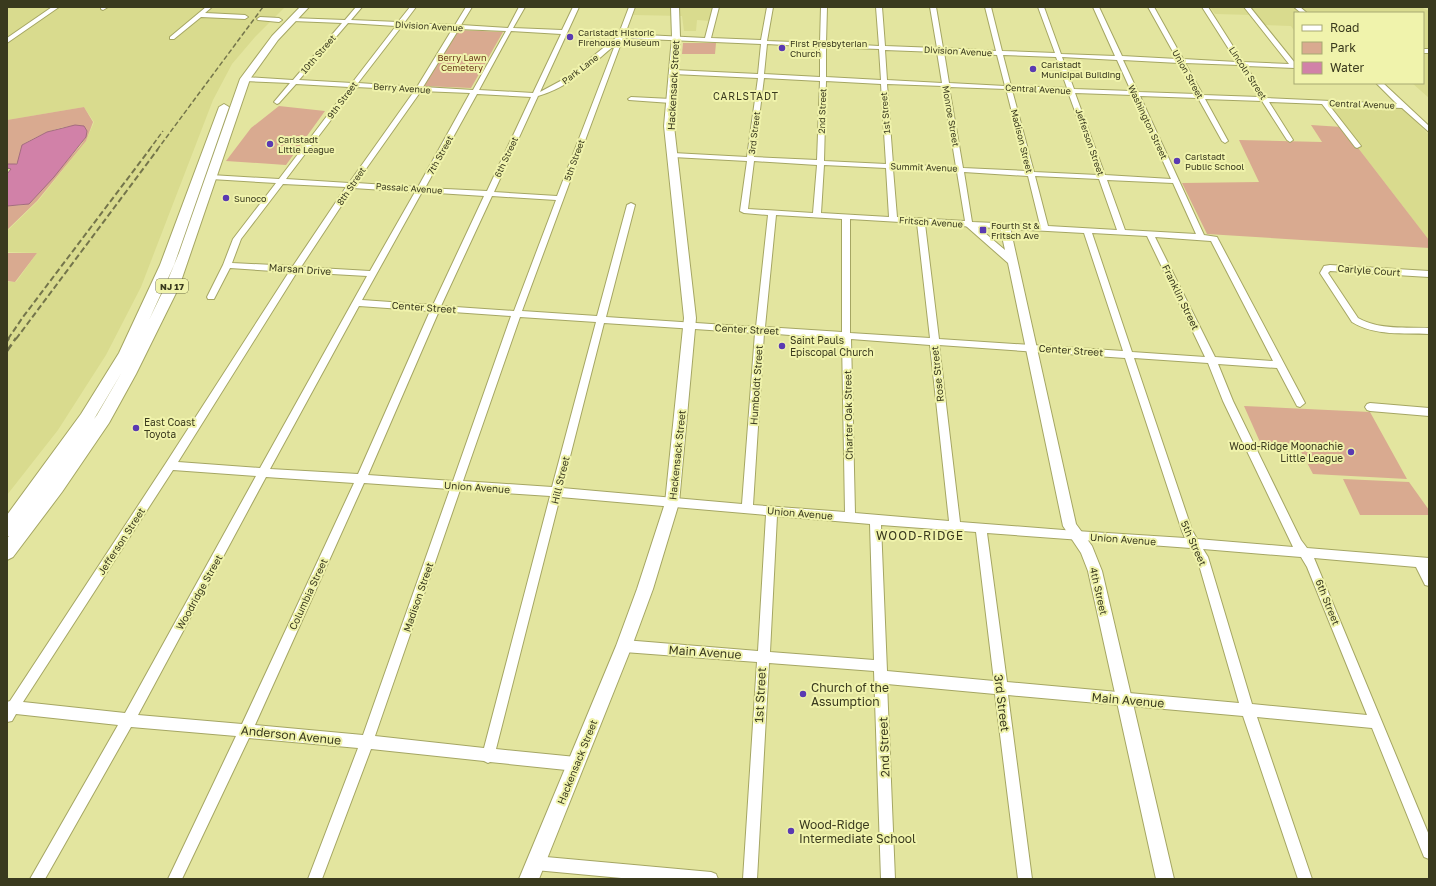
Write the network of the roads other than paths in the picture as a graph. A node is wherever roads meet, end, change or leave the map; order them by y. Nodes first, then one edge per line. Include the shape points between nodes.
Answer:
1 (56, 7) edge
2 (209, 7) edge
3 (305, 7) edge
4 (359, 7) edge
5 (414, 7) edge
6 (469, 7) edge
7 (522, 7) edge
8 (576, 7) edge
9 (632, 7) edge
10 (676, 7) edge
11 (716, 7) edge
12 (770, 7) edge
13 (824, 7) edge
14 (879, 7) edge
15 (933, 7) edge
16 (988, 7) edge
17 (1041, 7) edge
18 (1096, 7) edge
19 (1151, 7) edge
20 (1204, 7) edge
21 (1247, 7) edge
22 (200, 15) junction
23 (288, 15) edge
24 (245, 17) dead end
25 (260, 19) dead end
26 (346, 22) junction
27 (399, 24) junction
28 (455, 27) junction
29 (509, 30) junction
30 (564, 32) junction
31 (266, 34) dead end
32 (622, 36) junction
33 (676, 37) junction
34 (172, 38) dead end
35 (708, 39) junction
36 (7, 41) edge
37 (764, 41) junction
38 (822, 44) junction
39 (880, 47) junction
40 (939, 50) junction
41 (1000, 53) junction
42 (1060, 56) junction
43 (1120, 58) junction
44 (1180, 61) junction
45 (1242, 64) junction
46 (1294, 66) edge
47 (673, 72) junction
48 (761, 77) junction
49 (245, 79) junction
50 (823, 80) junction
51 (294, 82) junction
52 (883, 82) junction
53 (1379, 84) edge
54 (353, 85) junction
55 (945, 85) junction
56 (1009, 88) junction
57 (418, 90) junction
58 (1072, 91) junction
59 (475, 92) junction
60 (1136, 94) junction
61 (535, 95) junction
62 (1200, 97) junction
63 (631, 99) dead end
64 (1264, 100) junction
65 (671, 101) junction
66 (277, 102) dead end
67 (1324, 103) junction
68 (1403, 106) junction
69 (1429, 130) edge
70 (1290, 140) dead end
71 (1225, 141) dead end
72 (1357, 146) dead end
73 (673, 155) junction
74 (751, 159) junction
75 (820, 163) junction
76 (890, 166) junction
77 (960, 169) junction
78 (1030, 173) junction
79 (211, 176) junction
80 (1102, 176) junction
81 (282, 181) junction
82 (1175, 181) junction
83 (351, 185) junction
84 (420, 189) junction
85 (489, 193) junction
86 (560, 198) junction
87 (630, 205) dead end
88 (744, 211) joint
89 (772, 213) junction
90 (817, 215) junction
91 (846, 217) junction
92 (892, 220) junction
93 (921, 222) junction
94 (969, 224) junction
95 (1005, 226) junction
96 (1045, 228) junction
97 (1087, 230) junction
98 (1122, 232) junction
99 (1150, 234) junction
100 (1201, 237) junction
101 (1012, 261) junction
102 (227, 265) junction
103 (295, 269) junction
104 (373, 274) junction
105 (1429, 274) edge
106 (211, 297) dead end
107 (357, 303) junction
108 (436, 308) junction
109 (517, 313) junction
110 (600, 318) junction
111 (690, 326) junction
112 (760, 329) junction
113 (1429, 331) edge
114 (846, 335) junction
115 (934, 340) junction
116 (1031, 347) junction
117 (1129, 354) junction
118 (1211, 359) junction
119 (234, 365) joint
120 (1281, 365) junction
121 (1300, 403) dead end
122 (1370, 407) dead end
123 (1429, 412) edge
124 (170, 466) junction
125 (265, 472) junction
126 (361, 479) junction
127 (458, 485) junction
128 (56, 487) junction
129 (557, 492) junction
130 (672, 503) junction
131 (747, 509) junction
132 (772, 511) junction
133 (850, 517) junction
134 (876, 519) junction
135 (955, 526) junction
136 (981, 528) junction
137 (7, 529) edge
138 (1076, 536) junction
139 (1194, 543) junction
140 (7, 552) edge
141 (1304, 553) junction
142 (7, 561) edge
143 (1424, 563) edge
144 (1429, 581) edge
145 (624, 646) junction
146 (762, 657) junction
147 (881, 672) junction
148 (1000, 688) junction
149 (1124, 700) junction
150 (9, 710) edge
151 (1248, 711) junction
152 (128, 720) junction
153 (1376, 722) junction
154 (246, 730) junction
155 (367, 742) junction
156 (488, 756) junction
157 (576, 764) junction
158 (1429, 852) edge
159 (535, 863) junction
160 (36, 879) edge
161 (175, 879) edge
162 (315, 879) edge
163 (529, 879) edge
164 (711, 879) edge
165 (750, 879) edge
166 (888, 879) edge
167 (1025, 879) edge
168 (1165, 879) edge
169 (1305, 879) edge

1 - 36 street
2 - 22 street
3 - 23 highway, NJ 17
4 - 26 street, 10th Street
5 - 27 street, 9th Street
6 - 28 street, 8th Street
7 - 29 street, 7th Street
8 - 30 street, 6th Street
9 - 32 street, 5th Street
10 - 33 main road, Hackensack Street
11 - 35 street
12 - 37 street, 3rd Street
13 - 38 street, 2nd Street
14 - 39 street, 1st Street
15 - 40 street, Monroe Street
16 - 41 street, Madison Street
17 - 42 street, Jefferson Street
18 - 43 street, Washington Street
19 - 44 street, Union Street
20 - 45 street, Lincoln Street
21 - 46 street
22 - 24 street
22 - 34 street
23 - 25 street, Division Avenue
23 - 26 street, Division Avenue
23 - 31 highway
23 - 49 highway, NJ 17
23 - 137 highway, NJ 17 via 251,56 229,93 167,265 126,354 87,418
26 - 27 street, Division Avenue
26 - 51 street, 10th Street
27 - 28 street, Division Avenue
27 - 54 street, 9th Street
28 - 29 street, Division Avenue
28 - 57 street, 8th Street
29 - 30 street, Division Avenue
29 - 59 street, 7th Street
30 - 61 street, 6th Street
32 - 33 street, Division Avenue
32 - 61 street, Park Lane via 571,77 545,93
32 - 86 street, 5th Street
33 - 35 street, Division Avenue
33 - 47 main road, Hackensack Street
35 - 37 street, Division Avenue
37 - 38 street, Division Avenue
37 - 48 street, 3rd Street
38 - 39 street, Division Avenue
38 - 50 street, 2nd Street
39 - 40 street, Division Avenue
39 - 52 street, 1st Street
40 - 41 street, Division Avenue
40 - 55 street, Monroe Street
41 - 42 street, Division Avenue
41 - 56 street, Madison Street
42 - 43 street, Division Avenue
42 - 58 street, Jefferson Street
43 - 44 street, Division Avenue
43 - 60 street, Washington Street
44 - 45 street, Division Avenue
44 - 62 street, Union Street
45 - 46 street, Division Avenue
45 - 64 street, Lincoln Street
47 - 48 street, Central Avenue
47 - 65 main road, Hackensack Street
48 - 50 street, Central Avenue
48 - 74 street, 3rd Street
49 - 51 street, Berry Avenue
49 - 79 highway, NJ 17
50 - 52 street, Central Avenue
50 - 75 street, 2nd Street
51 - 54 street, Berry Avenue
51 - 66 street, 10th Street
52 - 55 street, Central Avenue
52 - 76 street, 1st Street
53 - 68 street
54 - 57 street, Berry Avenue
54 - 81 street, 9th Street
55 - 56 street, Central Avenue
55 - 77 street, Monroe Street
56 - 58 street, Central Avenue
56 - 78 street, Madison Street
57 - 59 street, Berry Avenue
57 - 83 street, 8th Street
58 - 60 street, Central Avenue
58 - 80 street, Jefferson Street
59 - 61 street, Berry Avenue
59 - 84 street, 7th Street
60 - 62 street, Central Avenue
60 - 82 street, Washington Street
61 - 85 street, 6th Street
62 - 64 street, Central Avenue
62 - 71 street, Union Street
63 - 65 street
64 - 67 street, Central Avenue
64 - 70 street, Lincoln Street
65 - 73 main road, Hackensack Street via 669,126
67 - 68 street, Central Avenue
67 - 72 street
68 - 69 street
73 - 74 street, Summit Avenue
73 - 111 main road, Hackensack Street via 676,206
74 - 75 street, Summit Avenue
74 - 88 street, 3rd Street
75 - 76 street, Summit Avenue
75 - 90 street, 2nd Street
76 - 77 street, Summit Avenue
76 - 92 street, 1st Street
77 - 78 street, Summit Avenue
77 - 94 street, Monroe Street
78 - 80 street, Summit Avenue
78 - 96 street, Madison Street
79 - 81 street, Passaic Avenue
79 - 128 highway, NJ 17 via 172,287 138,359 103,419
80 - 82 street, Summit Avenue
80 - 98 street, Jefferson Street
81 - 83 street, Passaic Avenue
81 - 102 street, 9th Street via 237,239
82 - 100 street, Washington Street
83 - 84 street, Passaic Avenue
83 - 103 street, 8th Street
84 - 85 street, Passaic Avenue
84 - 104 street, 7th Street
85 - 86 street, Passaic Avenue
85 - 108 street, 6th Street
86 - 109 street, 5th Street
87 - 110 street, Hill Street
88 - 89 street, Fritsch Avenue
89 - 90 street, Fritsch Avenue
89 - 112 street, Humboldt Street
90 - 91 street, Fritsch Avenue
91 - 92 street, Fritsch Avenue
91 - 114 street, Charter Oak Street
92 - 93 street, Fritsch Avenue
93 - 94 street, Fritsch Avenue
93 - 115 street, Rose Street
94 - 95 street, Fritsch Avenue
94 - 101 street
95 - 96 street, Fritsch Avenue
95 - 101 street, 4th Street
96 - 97 street, Fritsch Avenue
97 - 98 street, Fritsch Avenue
97 - 117 street, 5th Street
98 - 99 street, Fritsch Avenue
99 - 100 street, Fritsch Avenue
99 - 118 street, Franklin Street
100 - 120 street, Fritsch Avenue via 1214,239
101 - 116 street, 4th Street
102 - 103 street, Marsan Drive
102 - 106 street, 9th Street
103 - 104 street, Marsan Drive
103 - 119 street, 8th Street
104 - 107 street, 7th Street
105 - 113 street, Carlyle Court via 1330,268 1326,268 1324,273 1359,324
107 - 108 street, Center Street
107 - 125 street, Woodridge Street
108 - 109 street, Center Street
108 - 126 street, Columbia Street
109 - 110 street, Center Street
109 - 127 street, Madison Street
110 - 111 street, Center Street
110 - 129 street, Hill Street
111 - 112 street, Center Street
111 - 130 main road, Hackensack Street
112 - 114 street, Center Street
112 - 131 street, Humboldt Street
114 - 115 street, Center Street
114 - 133 street, Charter Oak Street
115 - 116 street, Center Street
115 - 135 street, Rose Street
116 - 117 street, Center Street
116 - 138 street, 4th Street via 1070,526
117 - 118 street, Center Street
117 - 139 street, 5th Street via 1187,532
118 - 120 street, Center Street
118 - 141 street, 6th Street via 1228,401
119 - 124 street, Jefferson Street
120 - 121 street
122 - 123 street
124 - 125 street, Union Avenue
124 - 150 street, Jefferson Street
125 - 126 street, Union Avenue
125 - 152 street, Woodridge Street
126 - 127 street, Union Avenue
126 - 154 street, Columbia Street
127 - 129 street, Union Avenue
127 - 155 street, Madison Street
128 - 140 highway, NJ 17
128 - 142 highway
129 - 130 street, Union Avenue
129 - 156 street, Hill Street
130 - 131 street, Union Avenue
130 - 145 main road, Hackensack Street
131 - 132 street, Union Avenue
132 - 133 street, Union Avenue
132 - 146 street, 1st Street
133 - 134 street, Union Avenue
134 - 135 street, Union Avenue
134 - 147 street, 2nd Street
135 - 136 street, Union Avenue
136 - 138 street, Union Avenue
136 - 148 street, 3rd Street
138 - 139 street, Union Avenue
138 - 149 street, 4th Street via 1087,550 1094,566
139 - 141 street, Union Avenue
139 - 151 street, 5th Street via 1202,557
141 - 143 street, Union Avenue
141 - 153 street, 6th Street via 1312,564
143 - 144 street
145 - 146 street, Main Avenue
145 - 157 main road, Hackensack Street
146 - 147 street, Main Avenue
146 - 165 street, 1st Street
147 - 148 street, Main Avenue
147 - 166 street, 2nd Street
148 - 149 street, Main Avenue
148 - 167 street, 3rd Street
149 - 151 street, Main Avenue
149 - 168 street, 4th Street
150 - 152 street, Anderson Avenue
151 - 153 street, Main Avenue
151 - 169 street, 5th Street
152 - 154 street, Anderson Avenue
152 - 160 street, Woodridge Street
153 - 158 street, 6th Street
154 - 155 street, Anderson Avenue
154 - 161 street, Columbia Street
155 - 156 street, Anderson Avenue
155 - 162 street, Madison Street
156 - 157 street, Anderson Avenue
157 - 159 main road, Hackensack Street
159 - 163 main road, Hackensack Street
159 - 164 street

